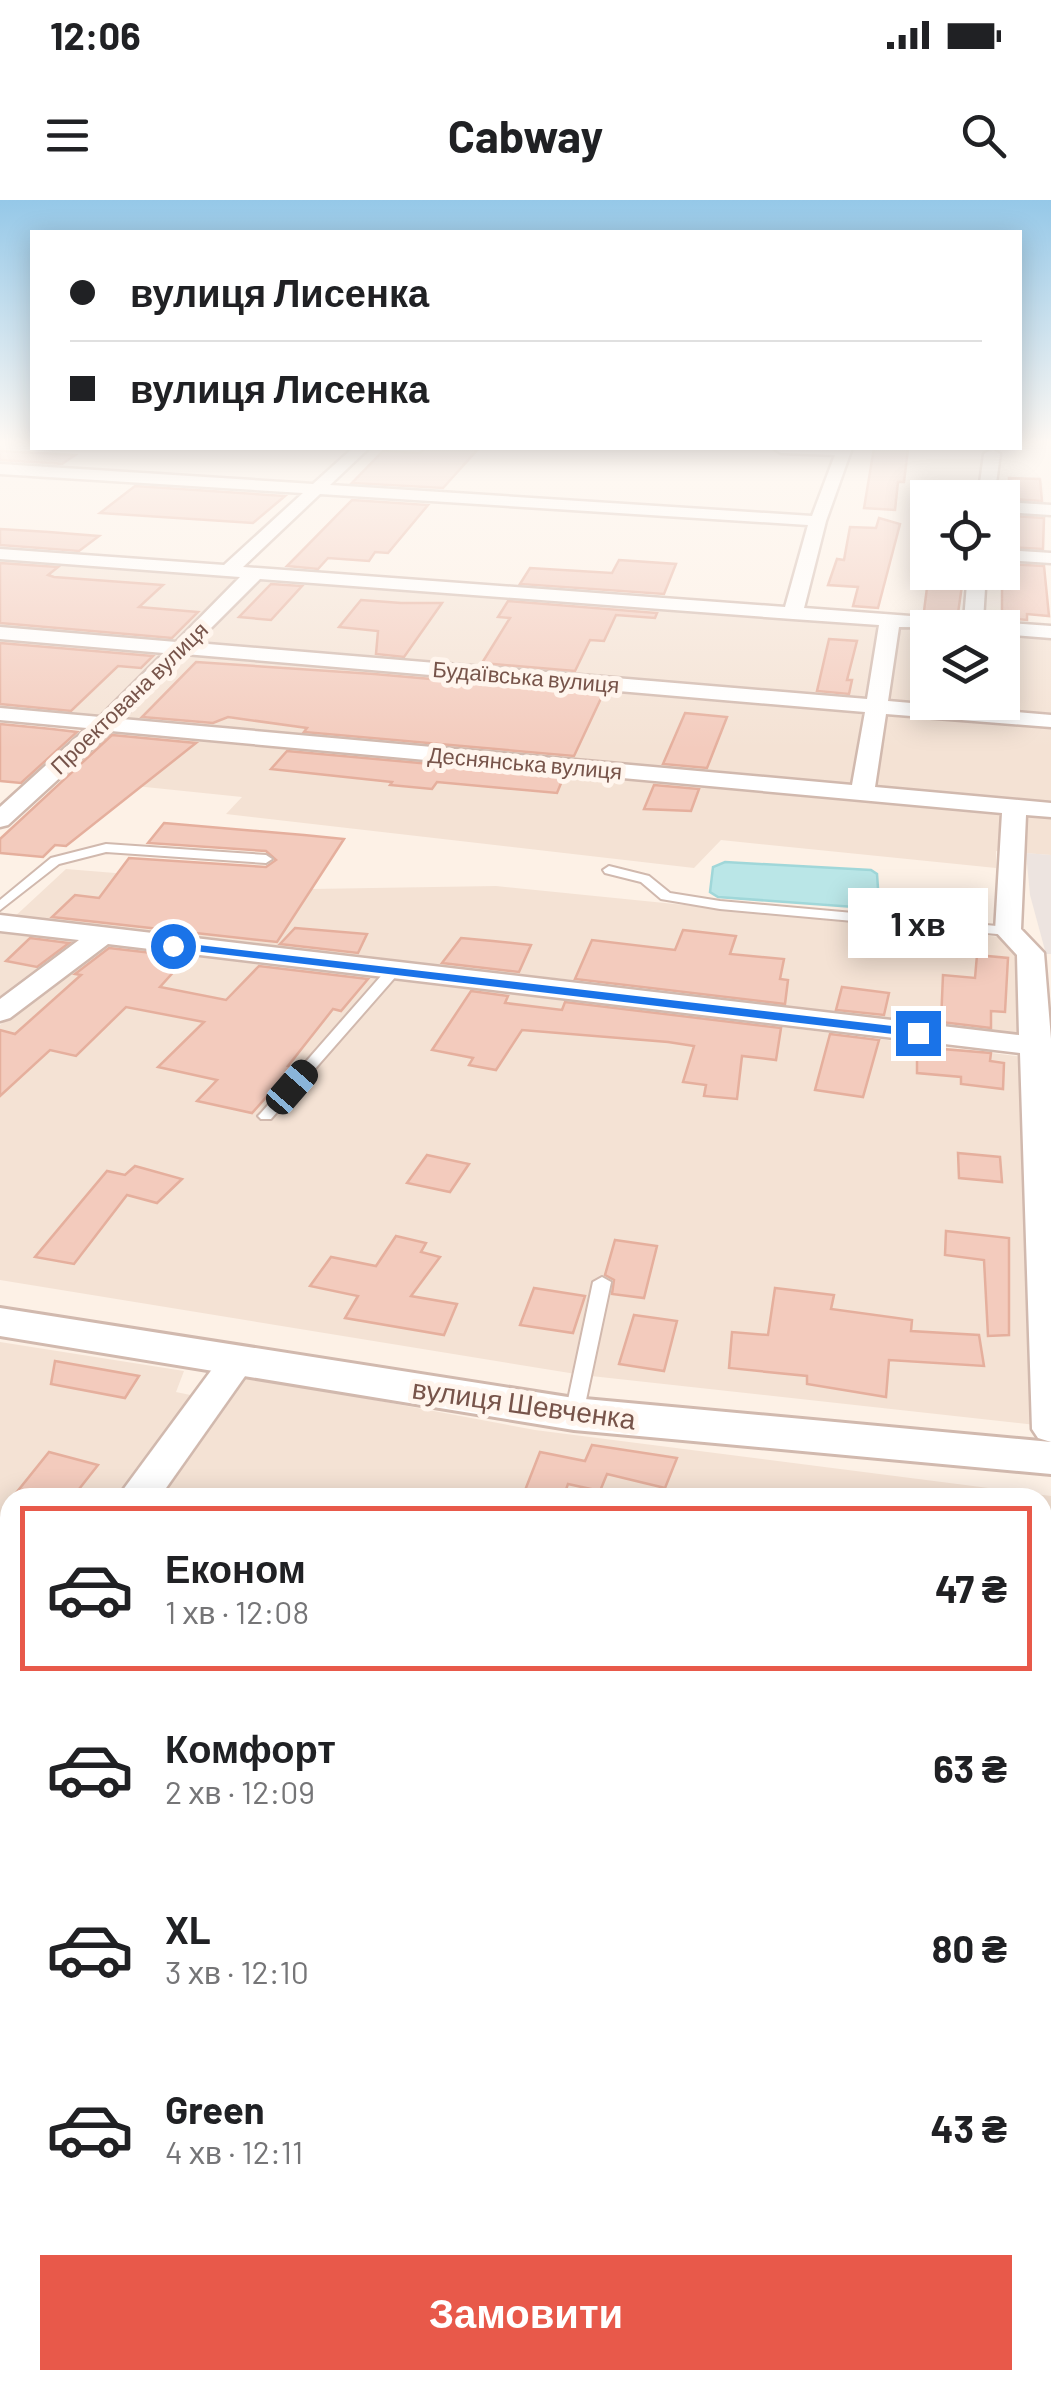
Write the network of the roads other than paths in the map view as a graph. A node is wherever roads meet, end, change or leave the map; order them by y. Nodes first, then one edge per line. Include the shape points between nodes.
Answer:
1 (257, 545) edge
2 (811, 545) edge
3 (0, 554) edge
4 (1020, 556) edge
5 (1051, 558) edge
6 (228, 571) junction
7 (255, 573) junction
8 (793, 613) junction
9 (890, 620) junction
10 (910, 621) edge
11 (1020, 630) edge
12 (1051, 632) edge
13 (0, 633) edge
14 (182, 648) junction
15 (878, 706) junction
16 (0, 714) edge
17 (1051, 721) edge
18 (104, 724) junction
19 (862, 794) junction
20 (1014, 807) junction
21 (1051, 810) edge
22 (0, 820) edge
23 (266, 859) dead end
24 (609, 870) dead end
25 (0, 906) edge
26 (0, 923) edge
27 (1008, 932) junction
28 (100, 937) junction
29 (393, 971) junction
30 (0, 1012) edge
31 (1043, 1048) edge
32 (266, 1116) dead end
33 (602, 1282) dead end
34 (0, 1322) edge
35 (236, 1362) junction
36 (574, 1414) junction
37 (1051, 1429) edge
38 (1051, 1458) edge
39 (144, 1488) edge

1 - 6 street
2 - 8 street
3 - 6 street
4 - 5 street
6 - 7 street
7 - 8 street
7 - 14 street, Проектована вулиця
8 - 9 street
9 - 10 street
9 - 15 street
11 - 12 street
13 - 14 street, Будаївська вулиця
14 - 15 street, Будаївська вулиця
14 - 18 street, Проектована вулиця
15 - 17 street, Будаївська вулиця
15 - 19 street
16 - 18 street, Деснянська вулиця
18 - 19 street, Деснянська вулиця
18 - 22 street, Проектована вулиця
19 - 20 street, Деснянська вулиця
20 - 21 street, Деснянська вулиця
20 - 27 street
23 - 25 lane via 106,848 55,861
24 - 27 lane via 646,878 666,896 702,902
26 - 28 street
27 - 31 street via 1030,953
28 - 29 street
28 - 30 street
29 - 31 street
29 - 32 lane
31 - 37 street
33 - 36 lane
34 - 35 street, вулиця Шевченка
35 - 36 street, вулиця Шевченка
35 - 39 street
36 - 38 street, вулиця Шевченка

